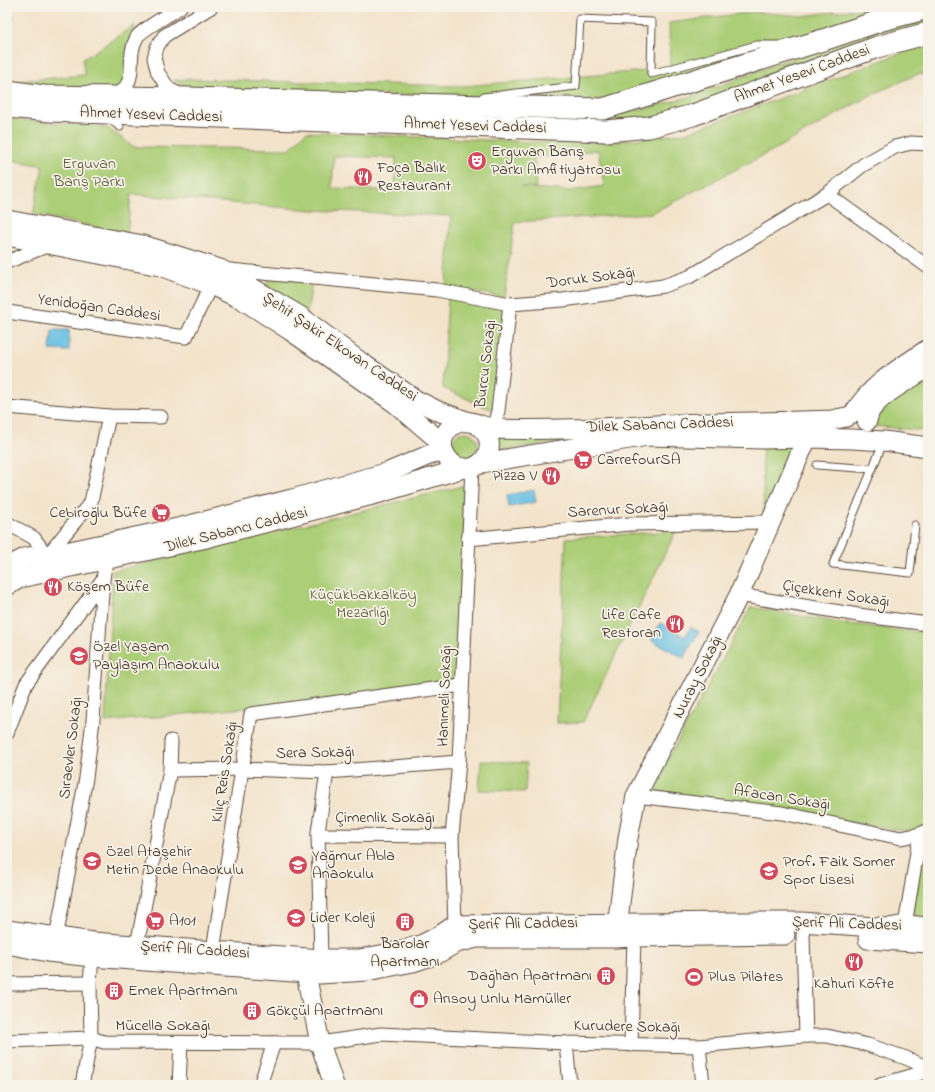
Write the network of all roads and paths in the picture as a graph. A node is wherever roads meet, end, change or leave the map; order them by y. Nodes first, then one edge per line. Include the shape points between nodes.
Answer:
1 (180, 7) edge
2 (210, 7) edge
3 (928, 8) edge
4 (928, 33) edge
5 (812, 43) junction
6 (7, 91) edge
7 (476, 97) dead end
8 (187, 98) junction
9 (107, 105) junction
10 (7, 106) edge
11 (120, 127) dead end
12 (928, 144) edge
13 (827, 194) junction
14 (7, 220) edge
15 (7, 236) edge
16 (49, 245) junction
17 (7, 262) edge
18 (928, 267) edge
19 (216, 277) junction
20 (510, 304) junction
21 (7, 312) edge
22 (928, 349) edge
23 (928, 367) edge
24 (7, 407) edge
25 (110, 416) junction
26 (161, 417) dead end
27 (470, 422) junction
28 (857, 426) junction
29 (493, 429) junction
30 (928, 435) edge
31 (806, 438) junction
32 (884, 441) junction
33 (443, 446) junction
34 (928, 447) edge
35 (817, 465) dead end
36 (473, 466) junction
37 (872, 470) junction
38 (771, 522) junction
39 (7, 523) edge
40 (915, 525) dead end
41 (468, 539) junction
42 (47, 556) junction
43 (7, 567) edge
44 (104, 569) junction
45 (7, 586) edge
46 (739, 595) junction
47 (928, 624) edge
48 (462, 685) junction
49 (7, 733) edge
50 (171, 741) dead end
51 (459, 762) junction
52 (242, 769) junction
53 (170, 770) junction
54 (327, 772) junction
55 (636, 796) junction
56 (924, 832) edge
57 (318, 835) junction
58 (452, 836) junction
59 (455, 925) junction
60 (905, 925) junction
61 (928, 927) edge
62 (7, 930) edge
63 (625, 930) junction
64 (803, 935) junction
65 (56, 938) junction
66 (928, 943) edge
67 (7, 944) edge
68 (137, 946) junction
69 (213, 950) junction
70 (92, 957) junction
71 (313, 966) junction
72 (90, 983) junction
73 (7, 984) edge
74 (806, 1036) junction
75 (92, 1038) junction
76 (7, 1041) edge
77 (181, 1043) junction
78 (274, 1043) junction
79 (320, 1043) junction
80 (566, 1043) junction
81 (631, 1045) junction
82 (699, 1046) junction
83 (928, 1069) edge
84 (82, 1085) edge
85 (179, 1085) edge
86 (260, 1085) edge
87 (334, 1085) edge
88 (570, 1085) edge
89 (703, 1085) edge
90 (880, 1085) edge

1 - 9 street via 138,35 133,47 131,78
2 - 8 street via 164,36 154,58 158,73 169,89
3 - 5 main road, Ahmet Yesevi Caddesi
4 - 9 main road, Ahmet Yesevi Caddesi via 877,47 693,114 649,127 606,131 302,124
5 - 7 lane via 757,46 652,74 652,22 580,19 576,86
5 - 8 main road, Ahmet Yesevi Caddesi via 603,109
6 - 9 main road, Ahmet Yesevi Caddesi
8 - 9 main road, Ahmet Yesevi Caddesi
9 - 10 main road, Ahmet Yesevi Caddesi via 51,111
9 - 11 lane
12 - 13 street, Doruk Sokağı via 911,143 895,147 863,165
13 - 18 street
13 - 20 street, Doruk Sokağı via 689,277 663,286 563,300
14 - 19 street, Şehit Şakir Elkovan Caddesi via 143,245
15 - 16 street, Şehit Şakir Elkovan Caddesi
16 - 17 street
16 - 19 street, Şehit Şakir Elkovan Caddesi
19 - 20 street, Doruk Sokağı via 437,290
19 - 21 street, Yenidoğan Caddesi via 186,337
19 - 27 street, Şehit Şakir Elkovan Caddesi via 300,316 416,400
19 - 33 street, Şehit Şakir Elkovan Caddesi via 244,300 395,403
20 - 29 street, Burcu Sokağı via 498,411
22 - 28 street via 877,384 862,400
23 - 28 street via 886,395 872,407
24 - 25 street
25 - 26 street
25 - 42 street via 91,502
27 - 29 street, Dilek Sabancı Caddesi
27 - 33 street via 458,423 451,427 446,433
27 - 36 street via 481,427 489,440 487,456
28 - 29 street, Dilek Sabancı Caddesi via 832,420 745,421 544,430
28 - 30 street
28 - 31 street, Dilek Sabancı Caddesi
28 - 32 street
31 - 36 street, Dilek Sabancı Caddesi via 648,436
31 - 38 street, Nuray Sokağı
32 - 34 street
32 - 37 lane
33 - 36 street via 450,462 457,466
33 - 42 street, Dilek Sabancı Caddesi via 389,472 292,499 182,527
35 - 37 lane
36 - 41 street, Hanımeli Sokağı
36 - 44 street, Dilek Sabancı Caddesi via 202,539
37 - 40 lane via 834,564 910,573
38 - 41 street, Sarenur Sokağı via 630,524
38 - 46 street, Nuray Sokağı
39 - 42 street via 34,538
41 - 48 street, Hanımeli Sokağı
42 - 43 street, Dilek Sabancı Caddesi via 27,557
44 - 45 street, Dilek Sabancı Caddesi via 20,578
44 - 49 street via 26,684
44 - 65 street, Sıraevler Sokağı via 88,763
46 - 47 street, Çiçekkent Sokağı
46 - 55 street, Nuray Sokağı
48 - 51 street, Hanımeli Sokağı
48 - 52 street, Kılıç Reis Sokağı via 251,714
50 - 53 street
51 - 54 street, Sera Sokağı
51 - 58 street, Hanımeli Sokağı
52 - 53 street, Sera Sokağı
52 - 54 street, Sera Sokağı
52 - 69 street, Kılıç Reis Sokağı
53 - 68 street
54 - 57 street
55 - 56 street, Afacan Sokağı via 782,812 901,838
55 - 63 street, Nuray Sokağı via 628,838
56 - 60 street
57 - 58 street, Çimenlik Sokağı
57 - 71 street
58 - 59 street, Hanımeli Sokağı
59 - 63 street, Şerif Ali Caddesi
59 - 71 street, Şerif Ali Caddesi via 421,945 392,953
60 - 61 street, Şerif Ali Caddesi
60 - 63 street, Şerif Ali Caddesi via 889,928 801,922
62 - 65 street, Şerif Ali Caddesi
63 - 64 street, Şerif Ali Caddesi
63 - 71 street, Şerif Ali Caddesi via 477,938 456,943 437,954 413,962 367,971
63 - 81 street
64 - 66 street, Şerif Ali Caddesi
64 - 74 street
65 - 68 street, Şerif Ali Caddesi
67 - 70 street, Şerif Ali Caddesi
68 - 69 street, Şerif Ali Caddesi
69 - 71 street, Şerif Ali Caddesi
70 - 71 street, Şerif Ali Caddesi
70 - 72 street
71 - 79 street
72 - 73 street
72 - 75 street
74 - 82 street, Kurudere Sokağı
74 - 83 street, Kurudere Sokağı via 827,1036 868,1045 906,1058
75 - 76 street, Mücella Sokağı
75 - 77 street, Mücella Sokağı via 104,1042
75 - 84 street
77 - 78 street, Mücella Sokağı
77 - 85 street
78 - 79 street, Mücella Sokağı
78 - 86 street
79 - 80 street, Kurudere Sokağı via 382,1034
79 - 87 street
80 - 81 street, Kurudere Sokağı
80 - 88 street
81 - 82 street, Kurudere Sokağı
82 - 89 street
83 - 90 street

